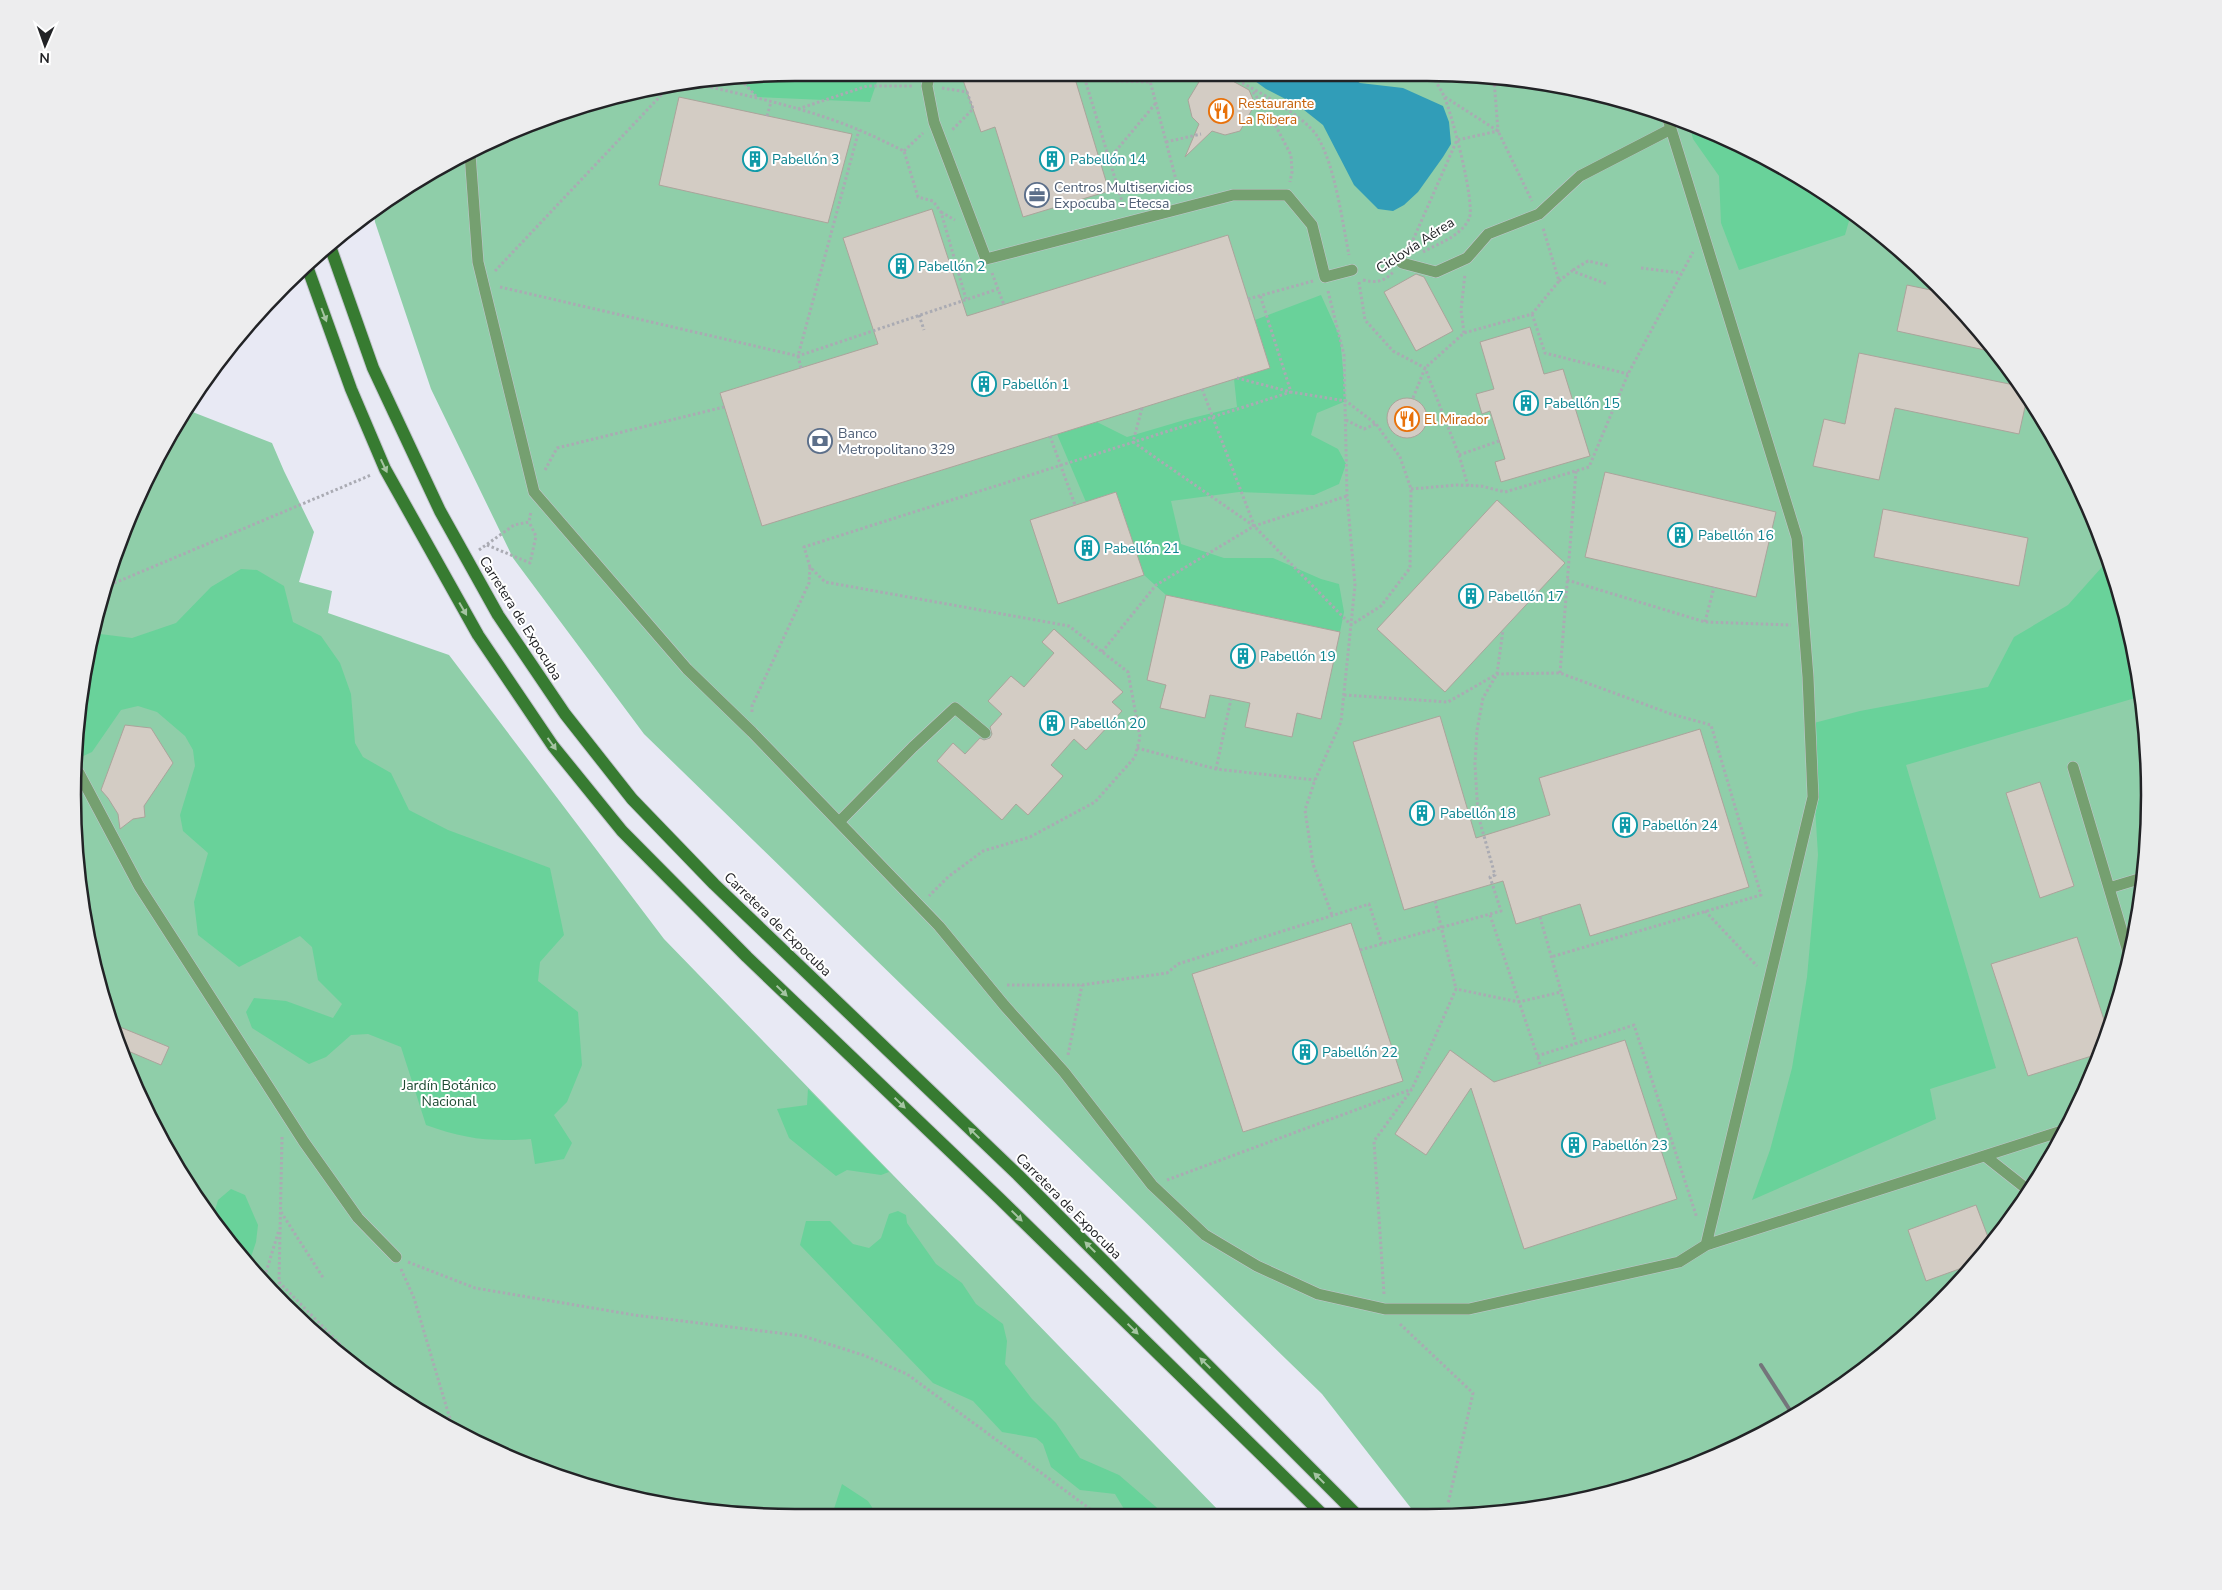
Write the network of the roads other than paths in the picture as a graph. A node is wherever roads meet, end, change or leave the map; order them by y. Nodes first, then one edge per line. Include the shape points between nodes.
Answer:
1 (928, 81) edge
2 (1670, 124) edge
3 (1671, 129) junction
4 (470, 160) edge
5 (332, 252) edge
6 (1402, 263) road end
7 (309, 272) edge
8 (1355, 275) road end
9 (985, 733) dead end
10 (2073, 767) dead end
11 (82, 777) edge
12 (839, 822) junction
13 (2136, 880) edge
14 (2109, 888) junction
15 (2125, 942) edge
16 (2055, 1133) edge
17 (1985, 1156) junction
18 (2023, 1186) edge
19 (1706, 1245) junction
20 (396, 1257) road end
21 (1317, 1509) edge
22 (1351, 1509) edge

1 - 8 lane via 934,122 986,259 1233,195 1287,195 1312,225 1325,278
2 - 3 lane
3 - 6 lane via 1580,176 1539,214 1488,234 1467,258 1436,272
3 - 19 lane via 1797,538 1813,797
4 - 12 lane via 478,262 534,492 687,669
22 -> 5 main road, Carretera de Expocuba via 1018,1175 714,884 632,799 565,714 498,615 466,559 373,368
7 -> 21 main road via 352,389 386,469 478,635 553,746 622,831 747,957 1007,1205
9 - 12 lane via 955,708
10 - 14 lane
11 - 20 lane via 139,886 283,1109 358,1218
12 - 19 lane via 939,926 1064,1072 1152,1186 1205,1235 1256,1266 1318,1294 1385,1310 1469,1309 1679,1262
13 - 14 lane
14 - 15 lane
16 - 17 lane
17 - 18 lane
17 - 19 lane

